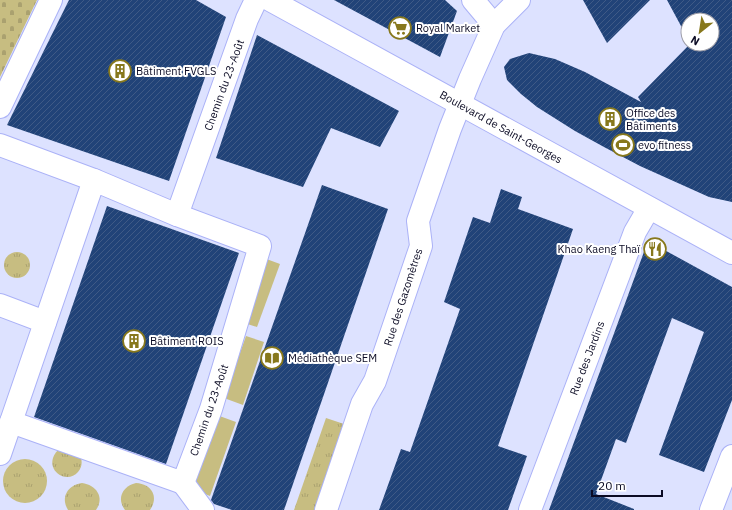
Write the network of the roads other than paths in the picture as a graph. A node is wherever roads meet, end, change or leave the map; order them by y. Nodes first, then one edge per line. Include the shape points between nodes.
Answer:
1 (51, 0) edge
2 (256, 0) edge
3 (270, 0) edge
4 (473, 0) edge
5 (519, 0) edge
6 (494, 25) junction
7 (460, 104) junction
8 (0, 107) edge
9 (0, 145) edge
10 (94, 180) junction
11 (649, 208) junction
12 (177, 215) junction
13 (732, 253) edge
14 (0, 305) edge
15 (45, 322) junction
16 (11, 422) junction
17 (0, 454) edge
18 (732, 456) edge
19 (183, 482) junction
20 (203, 510) edge
21 (326, 510) edge
22 (530, 510) edge
23 (711, 510) edge

1 - 8 street
2 - 12 street, Chemin du 23-Août
3 - 7 street, Boulevard de Saint-Georges
4 - 6 street
5 - 6 street
6 - 7 street, Rue des Gazomètres
7 - 11 street, Boulevard de Saint-Georges
7 - 21 street, Rue des Gazomètres via 418,221 421,246 375,381 362,404
9 - 10 street, Chemin du 23-Août
10 - 12 street, Chemin du 23-Août
10 - 15 street
11 - 13 street, Boulevard de Saint-Georges
11 - 22 street, Rue des Jardins via 635,232
12 - 19 street, Chemin du 23-Août via 260,246 211,409
14 - 15 street
15 - 16 street
16 - 17 street
16 - 19 street
18 - 23 street
19 - 20 street

